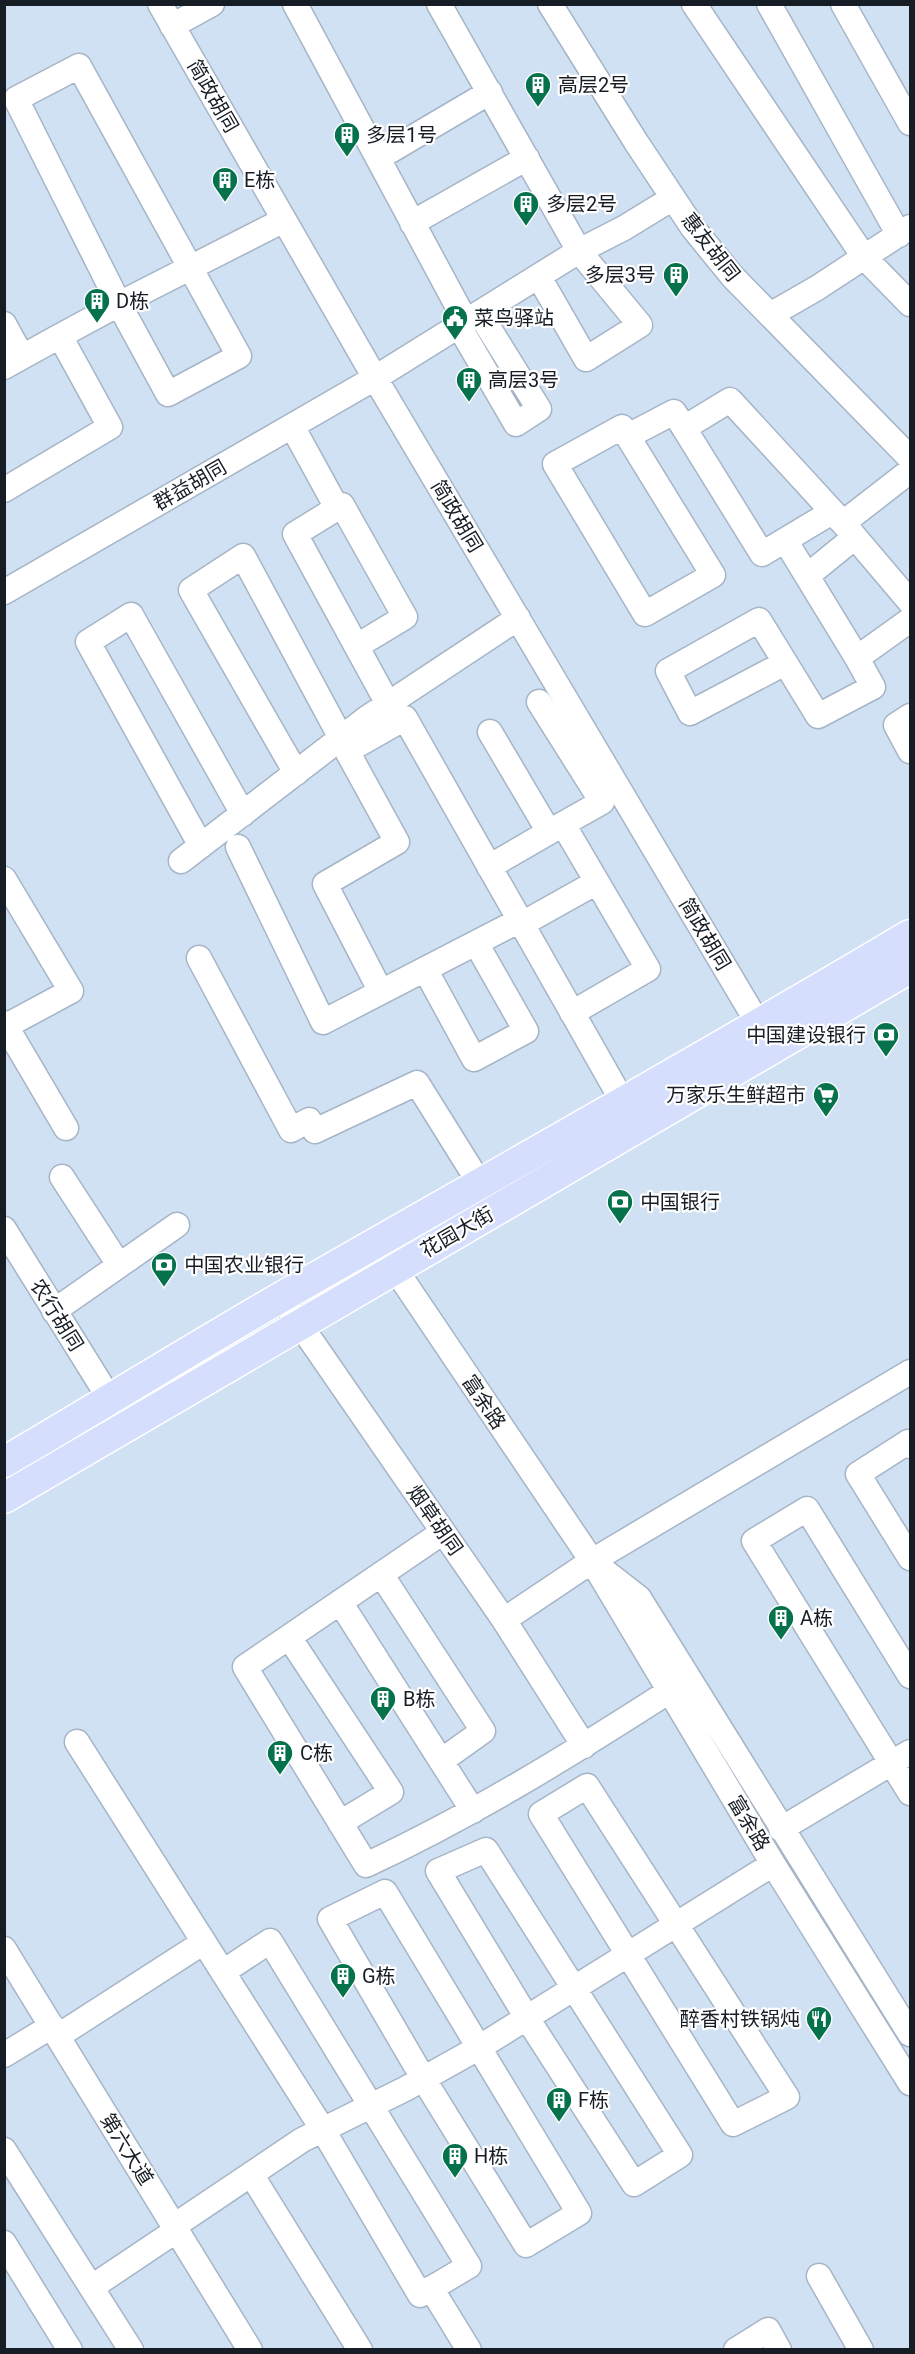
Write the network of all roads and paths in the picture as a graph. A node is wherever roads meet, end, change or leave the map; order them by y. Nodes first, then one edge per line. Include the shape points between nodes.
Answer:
1 (160, 4) edge
2 (212, 4) edge
3 (294, 4) edge
4 (439, 4) edge
5 (550, 4) edge
6 (694, 4) edge
7 (769, 4) edge
8 (843, 4) edge
9 (172, 26) junction
10 (490, 93) junction
11 (910, 123) edge
12 (527, 158) junction
13 (378, 159) junction
14 (673, 198) junction
15 (284, 220) junction
16 (412, 223) junction
17 (905, 231) edge
18 (579, 251) junction
19 (864, 257) junction
20 (190, 267) junction
21 (539, 277) junction
22 (119, 304) junction
23 (910, 304) edge
24 (771, 315) junction
25 (468, 321) junction
26 (4, 324) edge
27 (60, 336) junction
28 (14, 362) edge
29 (375, 378) junction
30 (292, 426) junction
31 (684, 428) junction
32 (628, 436) junction
33 (910, 458) edge
34 (910, 471) edge
35 (4, 490) edge
36 (338, 508) junction
37 (844, 524) junction
38 (785, 540) junction
39 (807, 576) junction
40 (4, 592) edge
41 (910, 602) edge
42 (518, 618) junction
43 (910, 620) edge
44 (357, 646) junction
45 (857, 658) junction
46 (785, 663) junction
47 (538, 702) dead end
48 (388, 704) junction
49 (910, 716) edge
50 (490, 732) dead end
51 (341, 738) junction
52 (910, 751) edge
53 (296, 773) junction
54 (243, 814) junction
55 (556, 828) junction
56 (201, 846) junction
57 (238, 848) dead end
58 (180, 861) dead end
59 (489, 867) junction
60 (4, 879) edge
61 (597, 882) junction
62 (521, 922) junction
63 (910, 935) edge
64 (476, 943) junction
65 (200, 958) dead end
66 (910, 968) edge
67 (425, 969) junction
68 (381, 992) junction
69 (572, 1012) junction
70 (5, 1025) edge
71 (759, 1025) junction
72 (623, 1102) junction
73 (66, 1128) dead end
74 (62, 1177) dead end
75 (480, 1184) junction
76 (177, 1225) dead end
77 (6, 1234) edge
78 (377, 1242) junction
79 (119, 1265) junction
80 (394, 1269) junction
81 (281, 1297) junction
82 (54, 1311) junction
83 (300, 1324) junction
84 (910, 1372) edge
85 (111, 1401) junction
86 (910, 1446) edge
87 (4, 1462) edge
88 (4, 1497) edge
89 (443, 1532) junction
90 (910, 1558) edge
91 (592, 1561) junction
92 (381, 1574) junction
93 (340, 1602) junction
94 (504, 1620) junction
95 (289, 1637) junction
96 (910, 1676) edge
97 (668, 1692) junction
98 (77, 1742) dead end
99 (584, 1746) junction
100 (901, 1757) edge
101 (441, 1761) junction
102 (910, 1793) edge
103 (473, 1811) junction
104 (340, 1823) junction
105 (781, 1829) junction
106 (773, 1864) junction
107 (677, 1926) junction
108 (204, 1942) junction
109 (4, 1949) edge
110 (630, 1955) junction
111 (223, 1972) junction
112 (575, 1988) junction
113 (527, 2018) junction
114 (55, 2031) junction
115 (910, 2034) edge
116 (480, 2047) junction
117 (4, 2055) edge
118 (423, 2078) junction
119 (910, 2083) edge
120 (372, 2105) junction
121 (323, 2130) junction
122 (4, 2150) edge
123 (251, 2174) junction
124 (176, 2228) junction
125 (4, 2243) edge
126 (819, 2276) dead end
127 (92, 2287) junction
128 (431, 2288) junction
129 (70, 2349) edge
130 (131, 2349) edge
131 (250, 2349) edge
132 (360, 2349) edge
133 (469, 2349) edge
134 (736, 2349) edge
135 (779, 2349) edge
136 (861, 2349) edge

1 - 9 street, 简政胡同
2 - 9 street
3 - 13 street
4 - 10 street
5 - 14 street, 惠友胡同
6 - 19 street
7 - 17 street
8 - 11 street
9 - 15 street, 简政胡同
10 - 12 street
10 - 13 street
12 - 16 street
12 - 18 street
13 - 16 street
14 - 18 street, 群益胡同
14 - 24 street, 惠友胡同 via 732,276
15 - 20 street
15 - 29 street, 简政胡同
16 - 25 street
17 - 19 street
18 - 21 street, 群益胡同
18 - 21 street via 640,325 586,359
19 - 23 street
19 - 24 street
20 - 22 street
20 - 22 street via 239,356 168,394
20 - 22 street via 79,66 16,99
21 - 25 street, 群益胡同
22 - 27 street
24 - 33 street, 惠友胡同
25 - 29 street, 群益胡同
26 - 28 street
27 - 28 street
27 - 35 street via 110,427
29 - 30 street, 群益胡同
29 - 42 street, 简政胡同
30 - 36 street
30 - 40 street, 群益胡同
31 - 32 street via 674,412
31 - 37 street via 730,400
31 - 38 street via 762,554
32 - 32 street via 713,575 645,614 555,464 622,427
34 - 37 street
36 - 44 street via 295,534
36 - 44 street via 342,505 405,617
37 - 38 street
37 - 39 street
37 - 41 street
38 - 39 street
39 - 45 street
42 - 48 street
42 - 71 street, 简政胡同
43 - 45 street
44 - 48 street
45 - 46 street via 873,687 818,716
46 - 46 street via 759,620 668,671 690,713
47 - 55 street via 602,802
48 - 51 street
49 - 52 street via 896,726
50 - 55 street
51 - 53 street
51 - 53 street via 243,556 191,590
53 - 54 street
54 - 56 street
54 - 56 street via 131,615 88,642
55 - 59 street
55 - 61 street
56 - 58 street
57 - 68 street via 324,1022
59 - 62 street
59 - 68 street via 405,718 347,751 397,842 325,884
60 - 70 street via 71,991
61 - 62 street
61 - 69 street via 648,969
62 - 64 street
62 - 69 street
63 - 71 main road, 花园大街
64 - 67 street
64 - 67 street via 526,1031 474,1059
65 - 75 street via 291,1130 309,1120 315,1131 417,1083
66 - 80 main road, 花园大街
67 - 68 street
69 - 72 street
70 - 73 street
71 - 72 main road, 花园大街
72 - 75 main road, 花园大街
74 - 79 street
75 - 78 main road, 花园大街
76 - 79 street
77 - 82 street, 农行胡同
78 - 80 street, 富余路
78 - 81 main road, 花园大街
79 - 82 street
80 - 83 main road, 花园大街
80 - 91 street, 富余路
81 - 83 street, 烟草胡同
81 - 85 main road, 花园大街
82 - 85 street, 农行胡同
83 - 88 main road, 花园大街
83 - 89 street, 烟草胡同
84 - 91 street
85 - 87 main road, 花园大街
86 - 90 street via 908,1442 858,1474
89 - 92 street
89 - 94 street, 烟草胡同
91 - 94 street
91 - 97 street, 富余路
91 - 105 street, 富余路 via 639,1598
92 - 93 street
92 - 101 street via 483,1731
93 - 95 street
93 - 101 street
94 - 99 street, 烟草胡同
95 - 104 street via 245,1667
95 - 104 street via 391,1792
96 - 100 street via 807,1509 754,1541
97 - 99 street
97 - 106 street, 富余路
98 - 108 street
99 - 103 street
100 - 102 street
100 - 105 street
101 - 103 street
103 - 104 street via 366,1865
105 - 115 street, 富余路
106 - 107 street
106 - 119 street, 富余路
107 - 110 street
107 - 110 street via 587,1785 541,1814
107 - 110 street via 787,2097 733,2124
108 - 111 street
108 - 114 street
109 - 114 street, 第六大道
110 - 112 street
111 - 120 street via 270,1941
111 - 121 street
112 - 113 street
112 - 113 street via 486,1850 438,1871
112 - 113 street via 681,2154 634,2184
113 - 116 street
114 - 117 street
114 - 124 street, 第六大道
116 - 118 street
116 - 118 street via 385,1892 330,1919
116 - 118 street via 579,2213 526,2246
118 - 120 street
120 - 121 street
120 - 128 street via 469,2266
121 - 123 street
121 - 128 street via 420,2295
122 - 127 street
123 - 124 street
123 - 132 street
124 - 127 street
124 - 131 street, 第六大道
125 - 129 street
126 - 136 street
127 - 130 street
128 - 133 street
134 - 135 street via 768,2330

